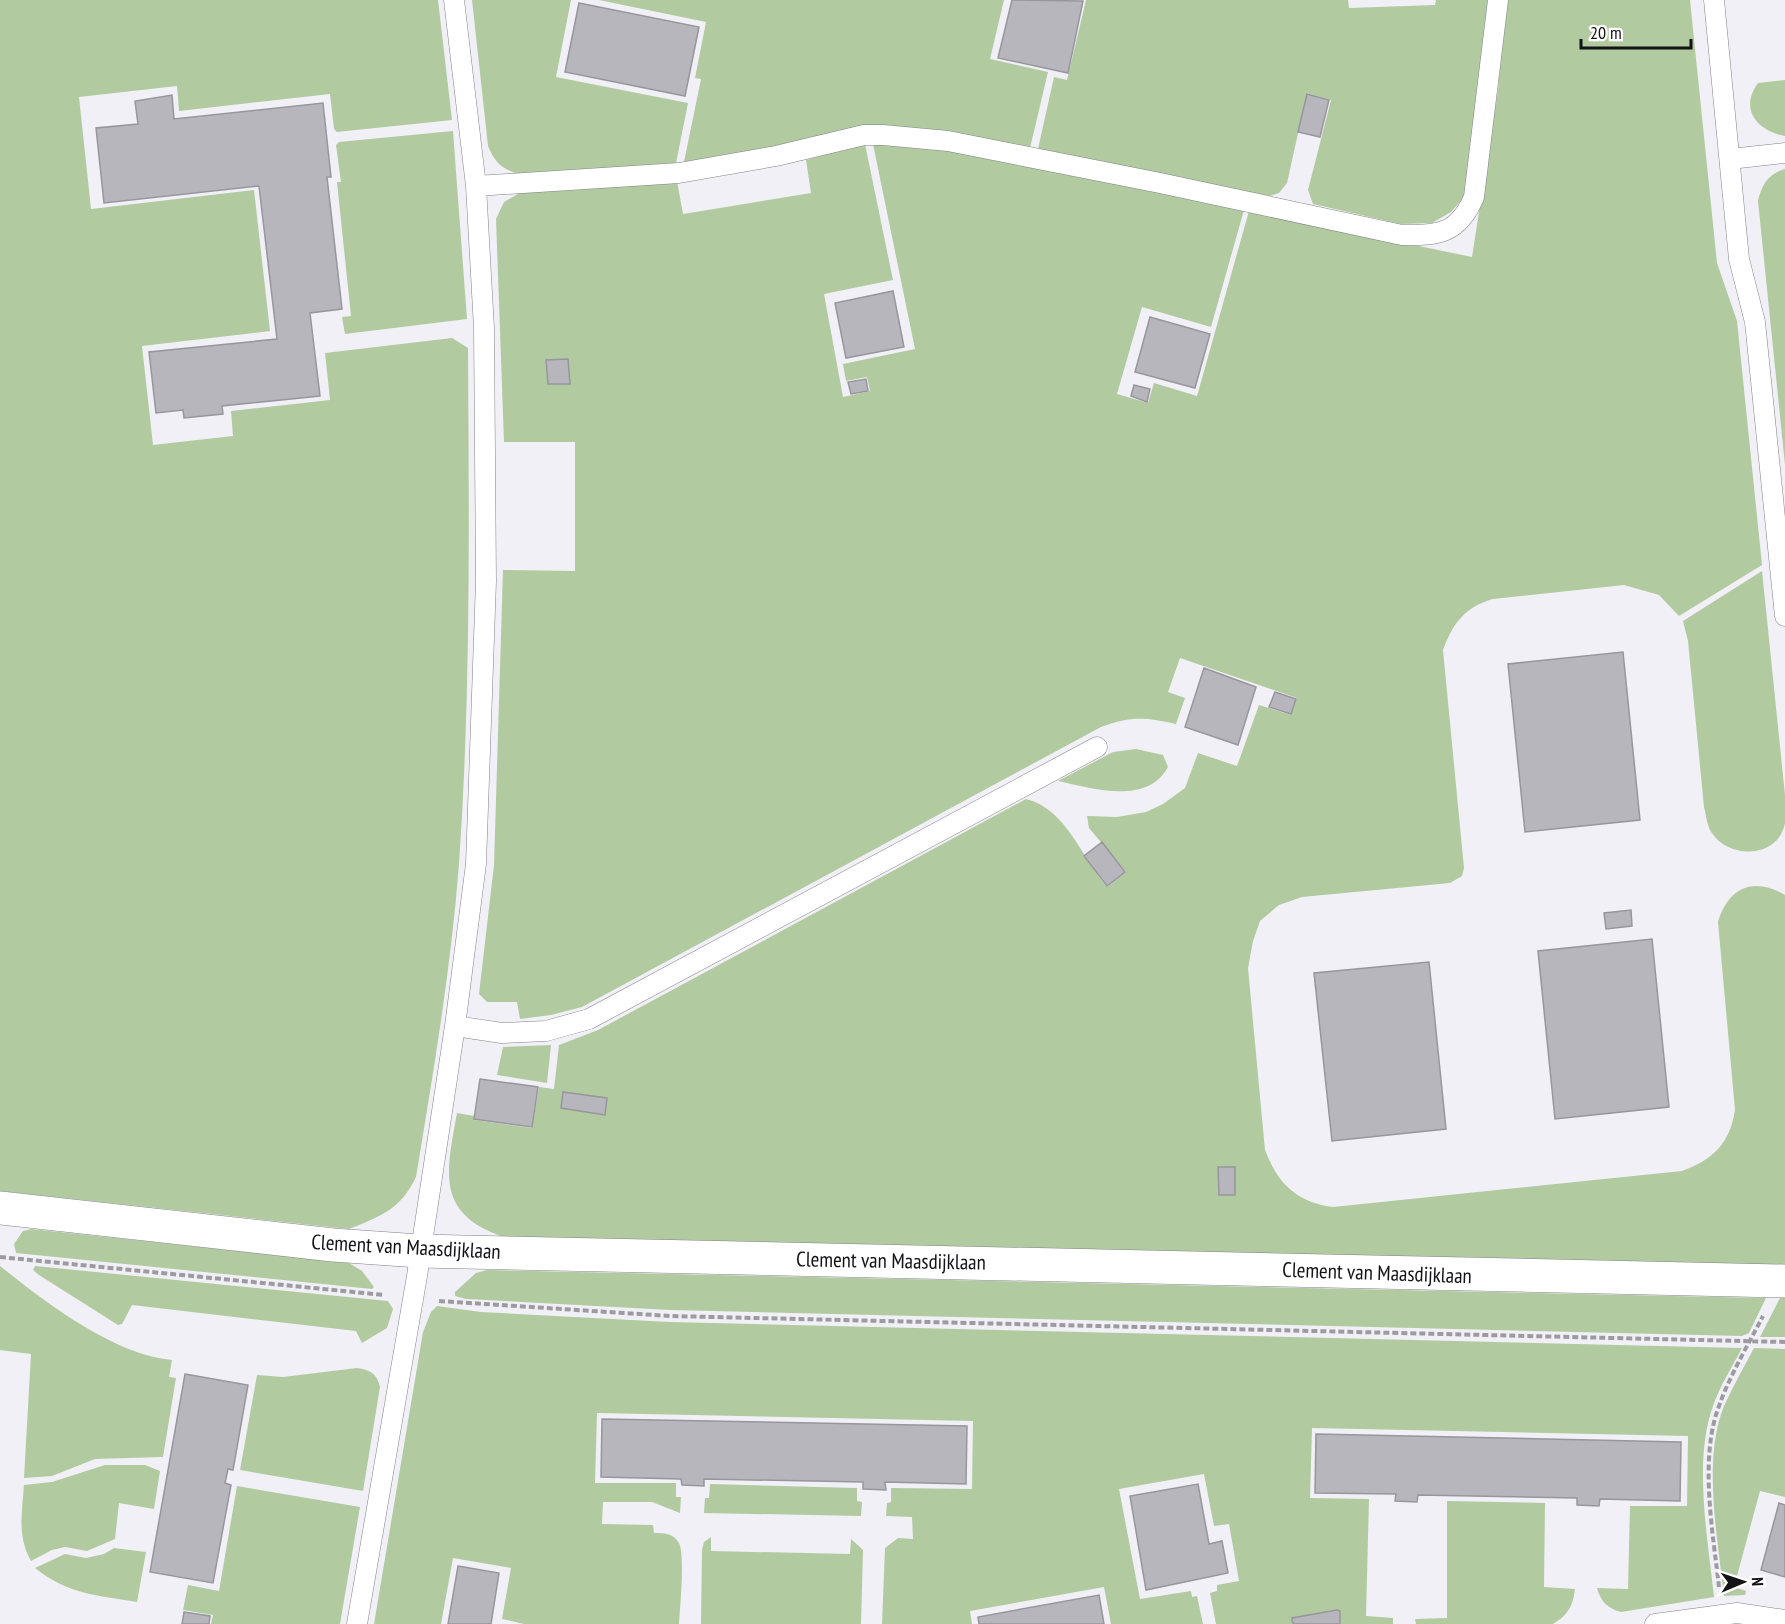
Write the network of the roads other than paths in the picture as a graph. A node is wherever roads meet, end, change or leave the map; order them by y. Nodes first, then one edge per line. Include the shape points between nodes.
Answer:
1 (454, 0) edge
2 (1498, 0) edge
3 (1714, 0) edge
4 (1785, 153) edge
5 (1730, 159) junction
6 (476, 186) junction
7 (1781, 548) edge
8 (1785, 616) edge
9 (1097, 747) dead end
10 (455, 1026) junction
11 (0, 1208) edge
12 (419, 1251) junction
13 (1782, 1281) edge
14 (1785, 1620) edge
15 (357, 1624) edge
16 (1655, 1624) edge

1 - 6 lane
2 - 6 lane via 1474,197 1466,216 1432,236 1402,236 948,141 883,135 864,135 679,173
3 - 5 lane
4 - 5 lane
5 - 7 lane via 1739,259 1755,322
6 - 10 lane via 486,431 484,651 476,864
7 - 8 lane
9 - 10 lane via 589,1020 546,1032 502,1033
10 - 12 lane
11 - 12 street, Clement van Maasdijklaan
12 - 13 street, Clement van Maasdijklaan
12 - 15 lane
14 - 16 lane via 1737,1613

